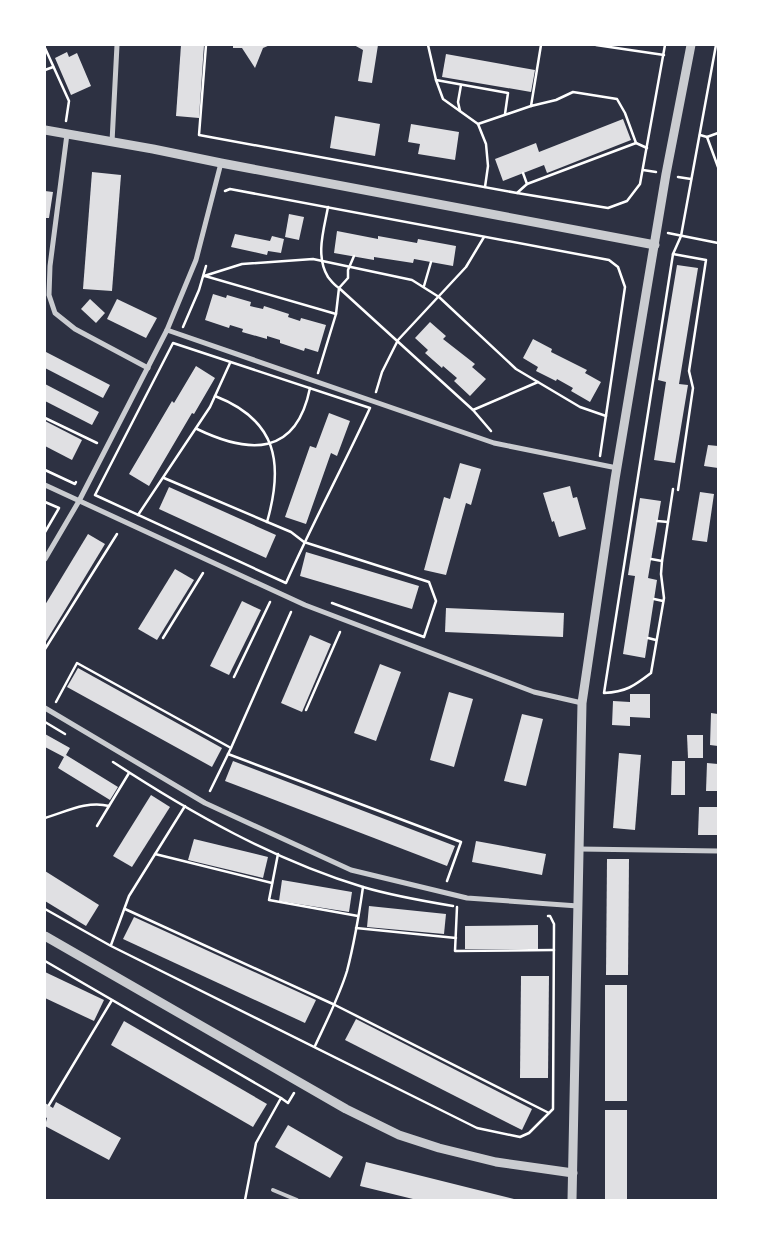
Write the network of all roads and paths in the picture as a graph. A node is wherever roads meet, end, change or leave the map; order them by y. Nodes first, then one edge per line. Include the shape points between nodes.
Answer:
1 (117, 45) edge
2 (206, 45) edge
3 (428, 45) edge
4 (541, 45) edge
5 (596, 45) edge
6 (665, 45) edge
7 (691, 45) edge
8 (716, 45) edge
9 (621, 47) edge
10 (45, 48) edge
11 (664, 55) junction
12 (713, 62) junction
13 (718, 64) edge
14 (53, 66) junction
15 (45, 70) edge
16 (436, 80) junction
17 (463, 80) dead end
18 (462, 85) junction
19 (507, 88) dead end
20 (506, 92) junction
21 (531, 106) junction
22 (460, 113) junction
23 (506, 114) junction
24 (478, 124) junction
25 (45, 130) edge
26 (718, 133) edge
27 (65, 134) junction
28 (700, 135) junction
29 (706, 137) junction
30 (112, 142) junction
31 (636, 143) junction
32 (647, 148) junction
33 (221, 163) junction
34 (718, 167) edge
35 (523, 173) dead end
36 (527, 184) junction
37 (485, 187) junction
38 (224, 192) dead end
39 (517, 193) junction
40 (328, 206) junction
41 (658, 231) junction
42 (681, 236) junction
43 (484, 237) junction
44 (718, 243) edge
45 (656, 245) junction
46 (673, 254) junction
47 (354, 256) dead end
48 (207, 259) dead end
49 (321, 260) junction
50 (431, 262) dead end
51 (350, 267) junction
52 (204, 276) junction
53 (424, 286) junction
54 (339, 288) junction
55 (439, 296) junction
56 (336, 314) junction
57 (167, 330) junction
58 (182, 330) dead end
59 (398, 340) junction
60 (230, 362) junction
61 (148, 368) junction
62 (309, 371) dead end
63 (538, 382) junction
64 (310, 388) junction
65 (215, 396) junction
66 (381, 396) dead end
67 (473, 410) junction
68 (606, 416) junction
69 (45, 418) edge
70 (197, 429) junction
71 (487, 433) dead end
72 (101, 435) dead end
73 (270, 444) junction
74 (600, 457) dead end
75 (617, 468) junction
76 (45, 470) edge
77 (79, 477) dead end
78 (164, 478) junction
79 (45, 485) edge
80 (673, 489) dead end
81 (678, 490) dead end
82 (79, 501) junction
83 (45, 502) edge
84 (138, 516) junction
85 (658, 521) dead end
86 (267, 522) junction
87 (669, 522) junction
88 (45, 532) edge
89 (116, 534) dead end
90 (304, 542) junction
91 (45, 559) edge
92 (651, 559) dead end
93 (662, 561) junction
94 (203, 573) dead end
95 (286, 583) junction
96 (294, 587) dead end
97 (654, 599) dead end
98 (327, 601) dead end
99 (663, 601) junction
100 (270, 602) dead end
101 (291, 612) dead end
102 (340, 632) dead end
103 (162, 638) dead end
104 (648, 638) dead end
105 (657, 640) junction
106 (45, 649) edge
107 (234, 676) dead end
108 (56, 702) dead end
109 (582, 703) junction
110 (45, 708) edge
111 (306, 710) dead end
112 (231, 748) junction
113 (228, 754) junction
114 (130, 773) dead end
115 (210, 791) dead end
116 (109, 806) junction
117 (184, 806) dead end
118 (45, 818) edge
119 (97, 826) dead end
120 (579, 849) junction
121 (718, 851) edge
122 (154, 854) junction
123 (278, 854) dead end
124 (447, 881) dead end
125 (272, 883) junction
126 (363, 887) dead end
127 (578, 906) junction
128 (457, 907) dead end
129 (45, 909) edge
130 (125, 909) junction
131 (358, 916) junction
132 (554, 924) dead end
133 (356, 928) junction
134 (45, 936) edge
135 (456, 938) junction
136 (111, 946) junction
137 (554, 950) junction
138 (45, 961) edge
139 (112, 1000) junction
140 (335, 1004) junction
141 (315, 1046) junction
142 (299, 1082) junction
143 (281, 1098) junction
144 (49, 1105) dead end
145 (548, 1113) junction
146 (573, 1173) junction
147 (273, 1190) dead end
148 (245, 1200) edge
149 (298, 1200) edge
150 (572, 1200) edge

1 - 30 street
2 - 37 path via 199,136
3 - 16 path
4 - 21 path
5 - 9 path
6 - 11 path
7 - 41 street
8 - 12 path
9 - 11 path
10 - 14 path
11 - 32 path
12 - 13 path
12 - 28 path
14 - 15 path
14 - 27 path via 70,100
16 - 18 path
16 - 22 path via 443,99
17 - 18 path
18 - 20 path
18 - 22 path via 458,102
19 - 20 path
20 - 23 path
21 - 23 path
21 - 31 path via 573,92 617,99
22 - 24 path
23 - 24 path
24 - 37 path via 486,144 488,166
25 - 27 street
26 - 29 path
27 - 30 street
27 - 61 street via 50,266 49,295 55,313 75,329
28 - 29 path
28 - 42 path
29 - 34 path
30 - 33 street
31 - 32 path
31 - 36 path
32 - 39 path via 640,184 627,200 608,208
33 - 45 street
33 - 57 street via 196,260
35 - 36 path
36 - 39 path
37 - 39 path
38 - 40 path via 230,188
40 - 43 path
40 - 49 path
41 - 42 path
41 - 45 street
42 - 44 path
42 - 46 path
43 - 55 path via 466,267
43 - 68 path via 609,260 618,267 625,287
45 - 75 street
46 - 81 path via 706,260 689,371 693,388
46 - 105 path via 604,693 633,687 652,673
47 - 51 path
48 - 52 path
49 - 51 path
49 - 52 path via 242,264
49 - 54 path via 334,286
50 - 53 path
51 - 53 path via 412,280
51 - 54 path via 348,278
52 - 56 path
52 - 58 path
53 - 55 path
54 - 56 path
54 - 59 path
55 - 59 path
55 - 63 path via 516,369
56 - 62 path via 318,374
57 - 61 street
57 - 75 street via 494,443
59 - 66 path via 375,394
59 - 67 path
60 - 64 path
60 - 65 path
60 - 84 path via 173,342 95,496
61 - 82 street
63 - 67 path
63 - 68 path via 580,407
64 - 73 path via 305,408 296,424 284,437
64 - 90 path via 370,408
65 - 70 path
65 - 73 path via 255,420
67 - 71 path via 496,436
68 - 74 path
69 - 72 path via 96,445
70 - 73 path via 243,446
70 - 78 path
73 - 86 path via 276,478
75 - 109 street
76 - 77 path via 75,484
78 - 84 path
78 - 86 path
79 - 82 street
80 - 87 path
82 - 91 street
82 - 109 street via 305,605 534,692
83 - 88 path via 59,508
84 - 95 path
85 - 87 path
86 - 90 path via 291,532
87 - 93 path
89 - 106 path
90 - 95 path
90 - 98 path via 429,582 436,601 424,637
92 - 93 path
93 - 99 path
94 - 103 path
95 - 96 path
97 - 99 path
99 - 105 path
100 - 107 path
101 - 112 path
102 - 111 path
104 - 105 path
108 - 112 path via 77,663
109 - 120 street
110 - 127 street via 205,803 351,870 467,898
112 - 113 path
113 - 115 path
113 - 124 path via 461,842
114 - 116 path
116 - 118 path via 84,806
116 - 119 path
117 - 122 path
120 - 121 street
120 - 127 street
122 - 125 path
122 - 130 path via 129,896
123 - 125 path
125 - 131 path via 269,900
126 - 131 path
127 - 146 street
128 - 135 path
129 - 136 path
130 - 136 path
130 - 140 path
131 - 133 path
132 - 137 path
133 - 135 path
133 - 140 path
134 - 142 street
135 - 137 path via 455,951
136 - 141 path
137 - 145 path via 553,1109
138 - 139 path
139 - 143 path
139 - 144 path
140 - 141 path
140 - 145 path
141 - 145 path via 477,1128 520,1137
142 - 143 path via 288,1103
142 - 146 street via 399,1135 496,1162
143 - 148 path via 256,1143
146 - 150 street
147 - 149 lane

